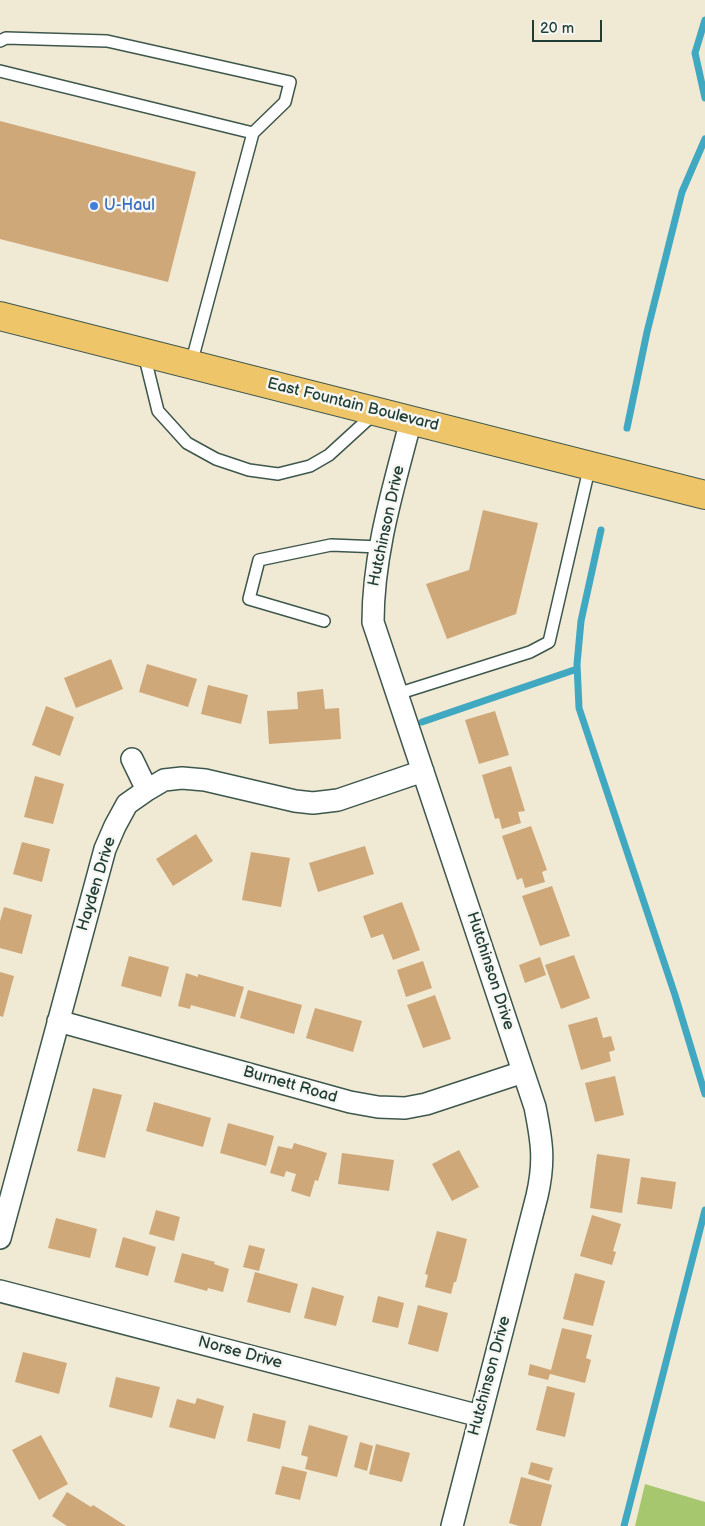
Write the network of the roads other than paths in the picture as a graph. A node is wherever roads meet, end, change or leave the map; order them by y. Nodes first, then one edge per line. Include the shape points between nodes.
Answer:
1 (0, 41) edge
2 (0, 71) edge
3 (253, 134) junction
4 (0, 316) edge
5 (144, 352) junction
6 (191, 364) junction
7 (377, 411) junction
8 (411, 420) junction
9 (590, 465) junction
10 (705, 495) edge
11 (380, 547) junction
12 (324, 621) dead end
13 (397, 694) junction
14 (132, 759) dead end
15 (423, 771) junction
16 (147, 790) junction
17 (58, 1021) junction
18 (523, 1072) junction
19 (0, 1238) edge
20 (0, 1290) edge
21 (480, 1416) junction
22 (452, 1526) edge

1 - 3 lane via 6,38 107,41 290,82 285,102
2 - 3 lane
3 - 6 lane
4 - 5 main road, East Fountain Boulevard
5 - 6 main road, East Fountain Boulevard
5 - 7 lane via 158,411 187,444 216,459 249,470 278,474 310,466 329,455
6 - 7 main road, East Fountain Boulevard
7 - 8 main road, East Fountain Boulevard
8 - 9 main road, East Fountain Boulevard
8 - 11 street, Hutchinson Drive
9 - 10 main road, East Fountain Boulevard
9 - 13 lane via 550,642 530,652
11 - 12 lane via 331,545 259,560 248,599
11 - 13 street, Hutchinson Drive via 373,592 373,622
13 - 15 street, Hutchinson Drive
14 - 16 street
15 - 16 street, Hayden Drive via 338,800 313,803 182,778 164,780
15 - 18 street, Hutchinson Drive
16 - 17 street, Hayden Drive via 127,804 105,849
17 - 18 street, Burnett Road via 378,1107 405,1108 426,1104
17 - 19 street, Hayden Drive
18 - 21 street, Hutchinson Drive via 543,1145 542,1175
20 - 21 street, Norse Drive
21 - 22 street, Hutchinson Drive

